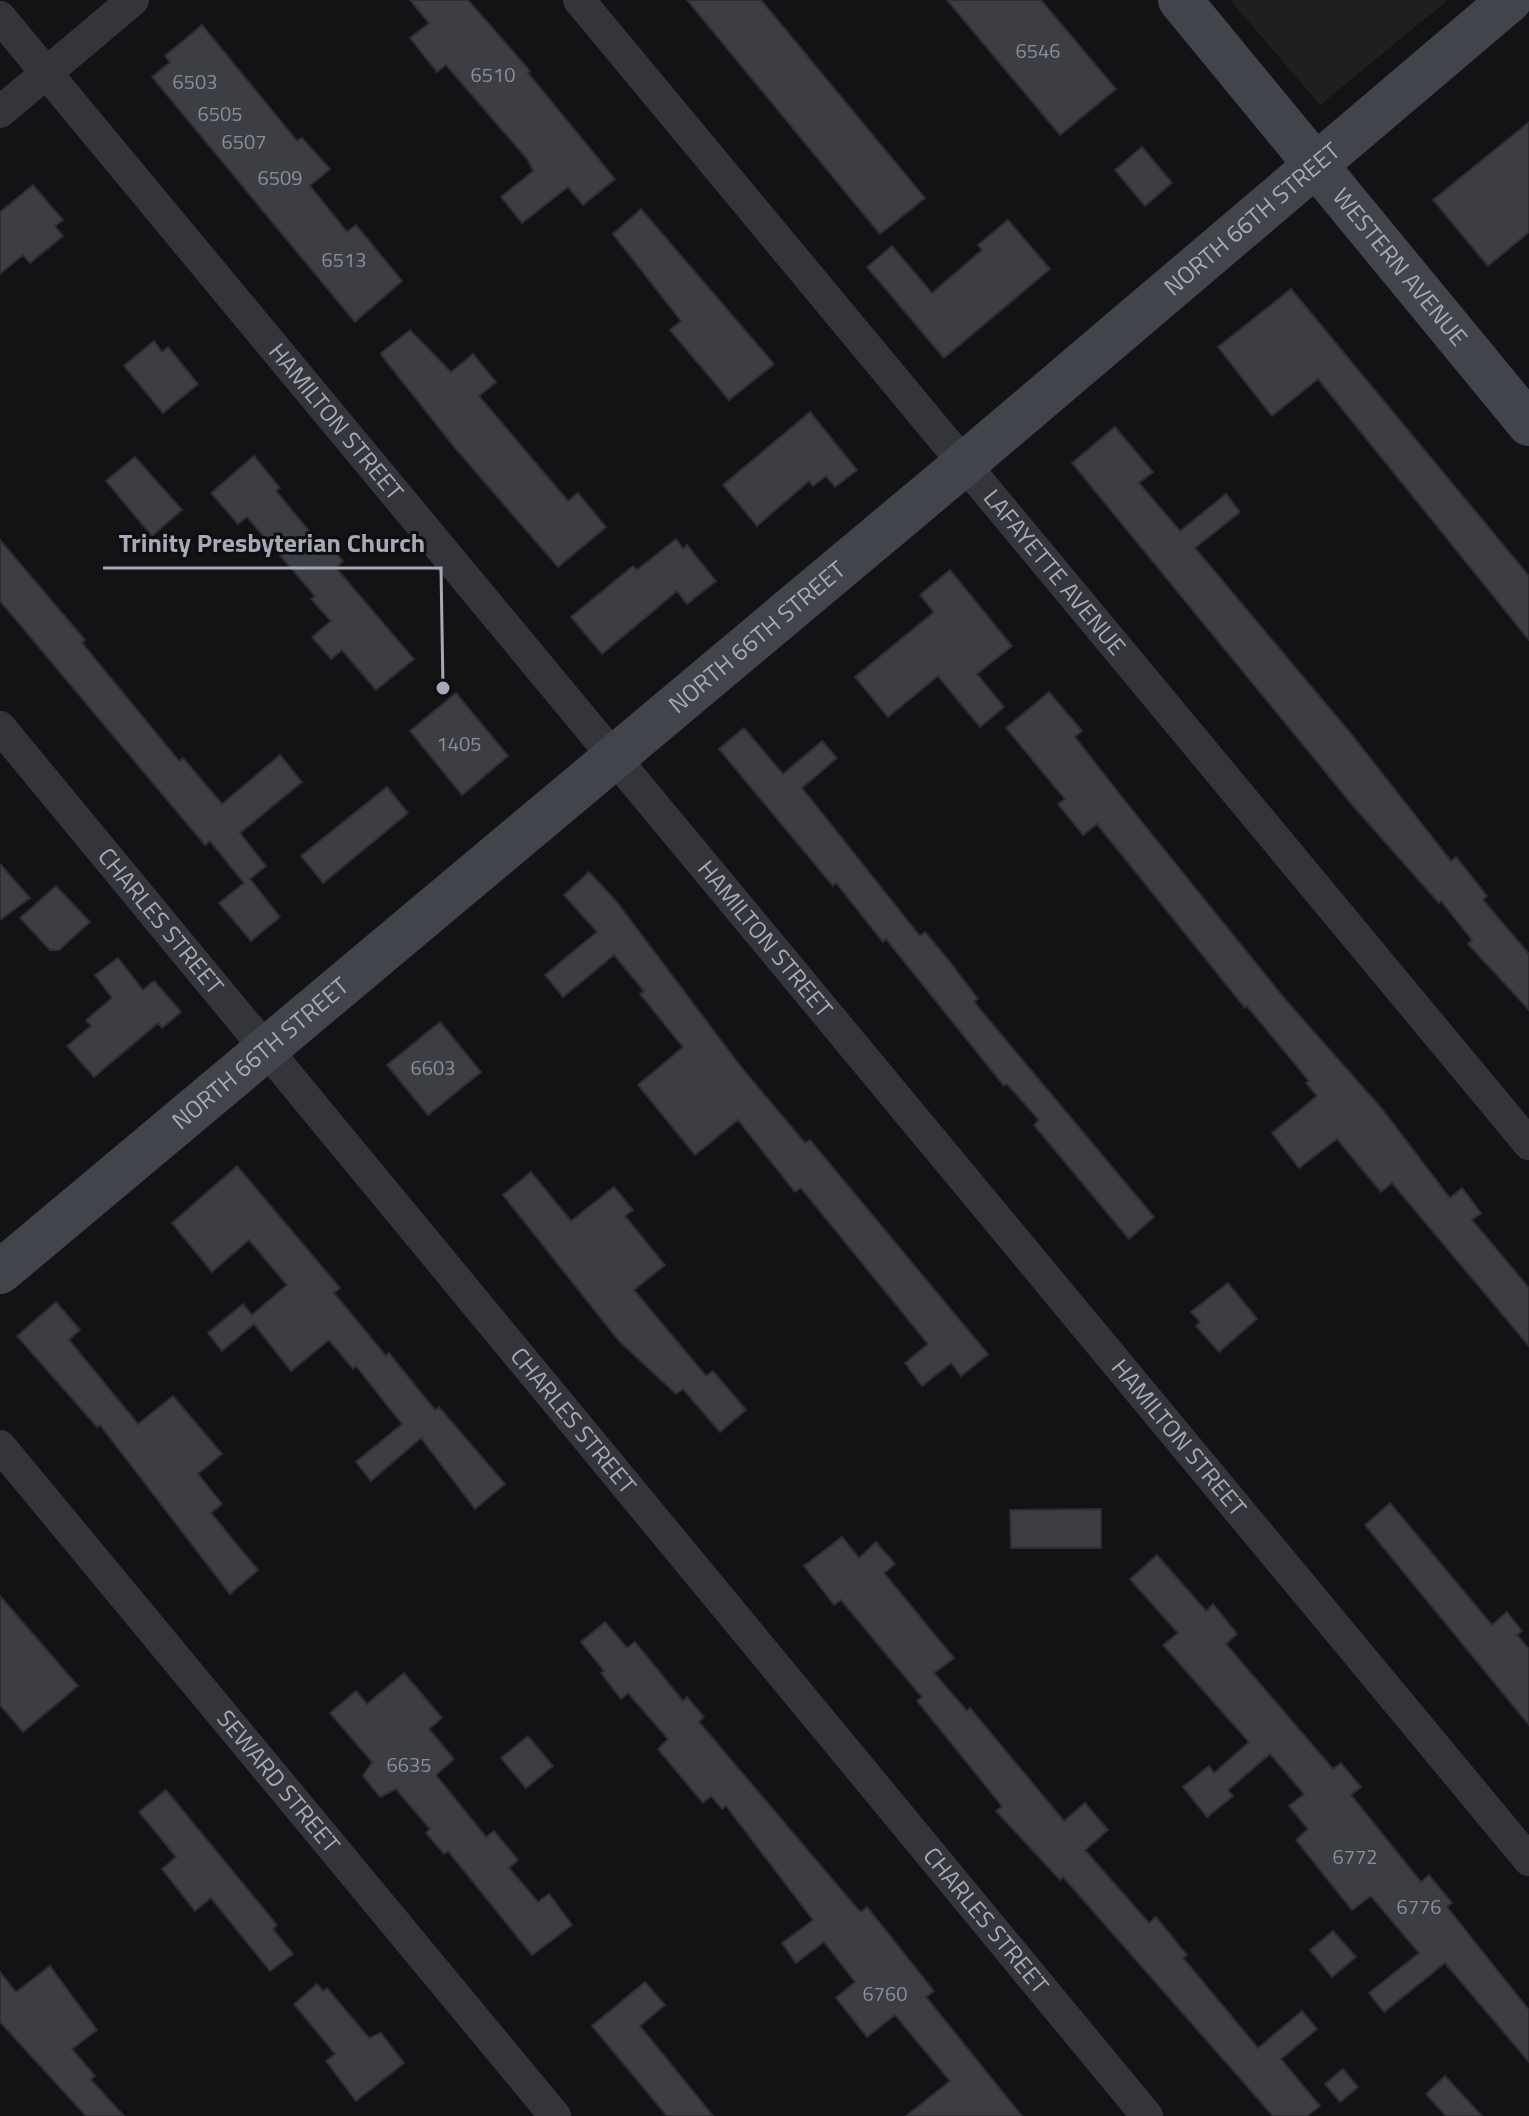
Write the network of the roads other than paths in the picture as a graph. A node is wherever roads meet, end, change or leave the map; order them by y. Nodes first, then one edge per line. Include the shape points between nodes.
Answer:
1 (133, 0) edge
2 (579, 0) edge
3 (1180, 0) edge
4 (1510, 0) edge
5 (0, 17) edge
6 (47, 73) junction
7 (0, 112) edge
8 (1317, 164) junction
9 (1529, 424) edge
10 (964, 464) junction
11 (0, 727) edge
12 (614, 756) junction
13 (266, 1048) junction
14 (1529, 1144) edge
15 (0, 1272) edge
16 (0, 1446) edge
17 (1529, 1860) edge
18 (555, 2116) edge
19 (1147, 2116) edge

1 - 6 street
2 - 10 street, LAFAYETTE AVENUE
3 - 8 street, WESTERN AVENUE
4 - 8 street, NORTH 66TH STREET
5 - 6 street, HAMILTON STREET
6 - 7 street
6 - 12 street, HAMILTON STREET
8 - 9 street, WESTERN AVENUE
8 - 10 street, NORTH 66TH STREET
10 - 12 street, NORTH 66TH STREET
10 - 14 street, LAFAYETTE AVENUE
11 - 13 street, CHARLES STREET
12 - 13 street, NORTH 66TH STREET
12 - 17 street, HAMILTON STREET
13 - 15 street, NORTH 66TH STREET
13 - 19 street, CHARLES STREET
16 - 18 street, SEWARD STREET

